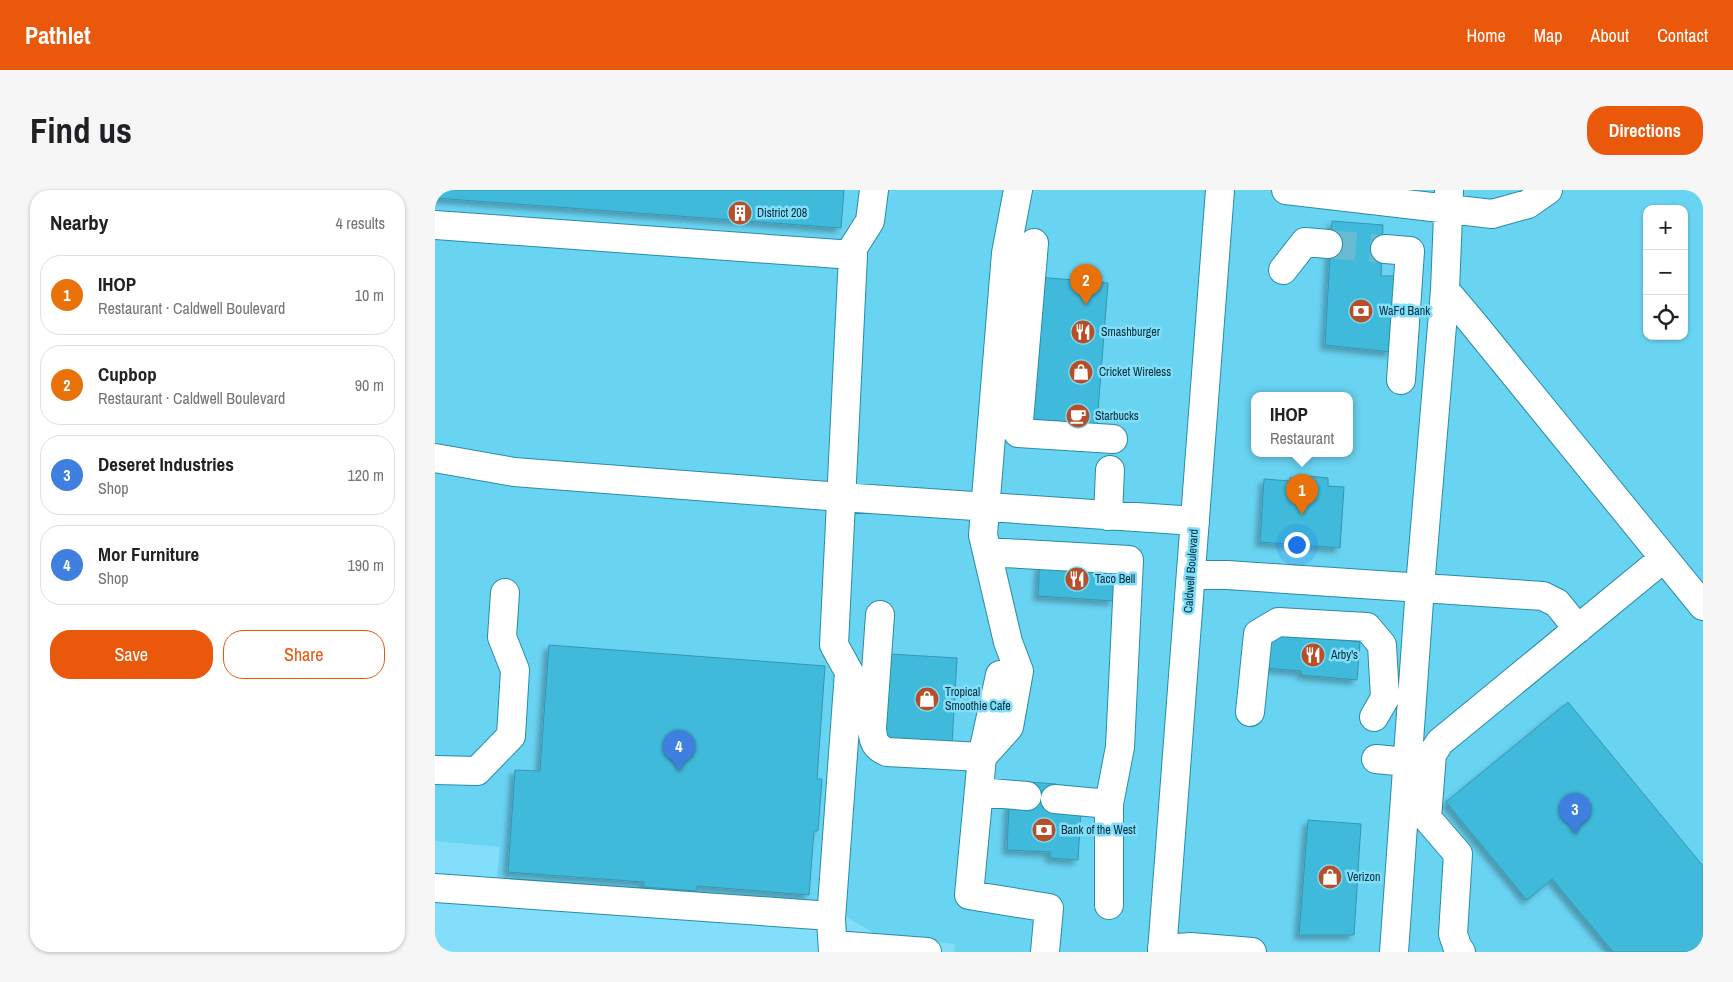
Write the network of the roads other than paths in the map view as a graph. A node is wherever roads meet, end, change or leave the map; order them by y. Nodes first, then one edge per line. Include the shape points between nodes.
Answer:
1 (874, 190) edge
2 (1018, 190) edge
3 (1220, 190) edge
4 (1286, 190) edge
5 (1548, 190) edge
6 (1449, 200) edge
7 (435, 225) edge
8 (1034, 243) dead end
9 (1328, 244) tunnel mouth
10 (1385, 249) tunnel mouth
11 (853, 255) junction
12 (1283, 270) dead end
13 (1445, 290) junction
14 (1401, 380) dead end
15 (1113, 439) dead end
16 (435, 458) edge
17 (1110, 470) dead end
18 (841, 498) junction
19 (985, 508) junction
20 (1107, 516) junction
21 (1195, 521) junction
22 (987, 552) junction
23 (1664, 558) junction
24 (1191, 575) junction
25 (1420, 587) junction
26 (505, 594) dead end
27 (1703, 606) edge
28 (880, 615) dead end
29 (1578, 629) junction
30 (1250, 712) dead end
31 (1375, 717) dead end
32 (982, 757) junction
33 (1376, 759) dead end
34 (1407, 762) junction
35 (435, 770) edge
36 (979, 792) junction
37 (1027, 796) dead end
38 (1055, 799) dead end
39 (1109, 804) junction
40 (435, 888) edge
41 (1109, 905) dead end
42 (831, 916) junction
43 (834, 948) edge
44 (1162, 950) edge
45 (927, 952) edge
46 (1045, 952) edge
47 (1252, 952) edge
48 (1394, 952) edge
49 (1461, 952) edge

1 - 11 main road via 870,221 853,248
2 - 19 main road via 1005,253
3 - 21 main road, Caldwell Boulevard
4 - 6 main road
5 - 6 main road via 1528,204 1492,214
6 - 13 main road
7 - 11 main road
8 - 15 main road via 1018,432
9 - 12 main road via 1305,242
10 - 14 main road via 1410,250
11 - 18 main road
13 - 23 main road
13 - 25 main road
16 - 18 main road via 514,472
17 - 20 main road
18 - 19 main road
18 - 42 main road via 834,645 849,672
19 - 20 main road
19 - 22 main road via 983,536
20 - 21 main road
21 - 24 main road, Caldwell Boulevard
22 - 32 main road via 1008,642
22 - 39 main road via 1129,560 1120,747
23 - 27 main road
23 - 29 main road
24 - 25 main road
24 - 44 main road, Caldwell Boulevard
25 - 29 main road via 1543,596 1557,604
25 - 34 main road
26 - 35 main road via 502,637 515,670 511,736 477,771
28 - 32 main road via 872,728 878,748 887,752
29 - 49 main road via 1440,742 1432,754 1427,818 1458,854 1453,934
30 - 31 main road via 1258,634 1278,622 1367,627 1382,645 1385,698
32 - 36 main road
33 - 34 main road
34 - 48 main road
36 - 37 main road
36 - 46 main road via 969,895 1049,908
38 - 39 main road
39 - 41 main road
40 - 42 main road
42 - 43 main road
43 - 45 main road
44 - 47 main road via 1191,947

